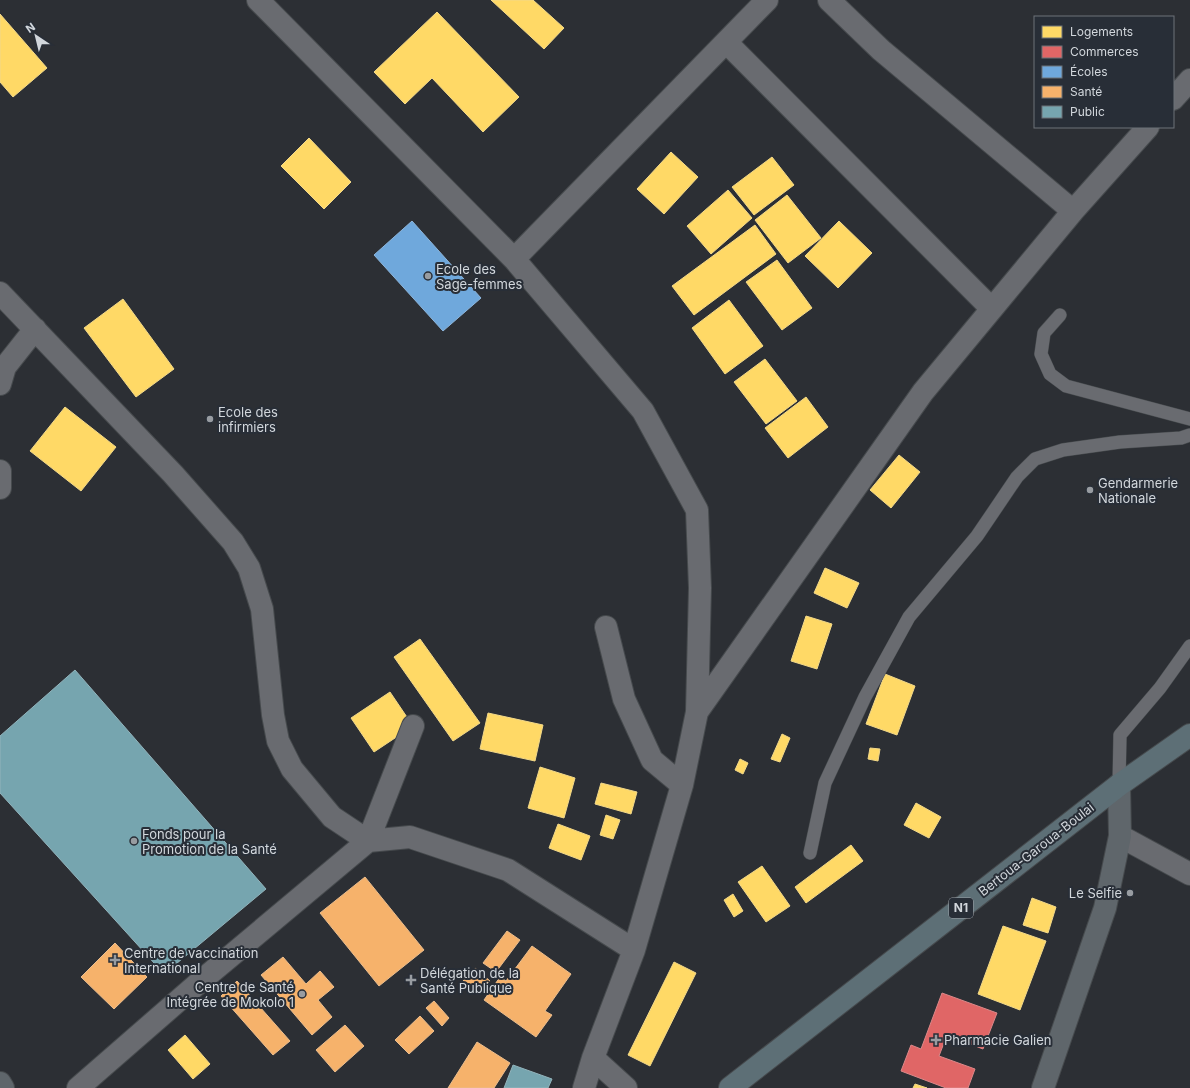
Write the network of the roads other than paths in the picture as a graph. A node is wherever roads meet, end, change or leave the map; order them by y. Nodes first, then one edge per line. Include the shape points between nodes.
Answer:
1 (258, 0) edge
2 (767, 0) edge
3 (829, 0) edge
4 (726, 42) junction
5 (1190, 80) edge
6 (1174, 99) edge
7 (1147, 128) edge
8 (1073, 211) junction
9 (514, 259) junction
10 (0, 293) edge
11 (991, 308) junction
12 (1060, 315) dead end
13 (35, 329) junction
14 (0, 384) edge
15 (1190, 418) edge
16 (1190, 435) edge
17 (0, 471) edge
18 (0, 488) edge
19 (606, 627) dead end
20 (1190, 646) edge
21 (698, 712) junction
22 (413, 726) dead end
23 (1190, 735) edge
24 (682, 785) junction
25 (1119, 785) junction
26 (1120, 836) junction
27 (368, 841) junction
28 (810, 853) dead end
29 (1190, 874) edge
30 (634, 950) junction
31 (593, 1058) junction
32 (0, 1083) edge
33 (730, 1087) edge
34 (3, 1088) edge
35 (78, 1088) edge
36 (584, 1088) edge
37 (626, 1088) edge
38 (1043, 1088) edge

1 - 9 street
2 - 4 street
3 - 8 street via 881,50
4 - 9 street
4 - 11 street
5 - 6 street
7 - 8 street
8 - 11 street
9 - 21 street via 643,411 697,510 700,588
10 - 13 street
11 - 21 street via 923,392
12 - 15 lane via 1044,333 1041,354 1050,374 1066,386
13 - 14 street via 5,366
13 - 27 street via 234,542 249,568 262,609 278,741 292,769 332,817
16 - 28 lane via 1063,450 1035,459 1017,477 977,536 909,617 864,697 825,783
17 - 18 street
19 - 24 street via 624,700 652,760
20 - 25 lane via 1160,688 1120,735
21 - 24 street
22 - 27 street
23 - 25 highway, Bertoua-Garoua-Boulai / N1
24 - 30 street
25 - 26 street
25 - 33 highway, Bertoua-Garoua-Boulai / N1
26 - 29 street
26 - 38 street via 1105,908
27 - 30 street via 410,837 508,870
27 - 35 street
30 - 31 street
31 - 36 street
31 - 37 street
32 - 34 street

